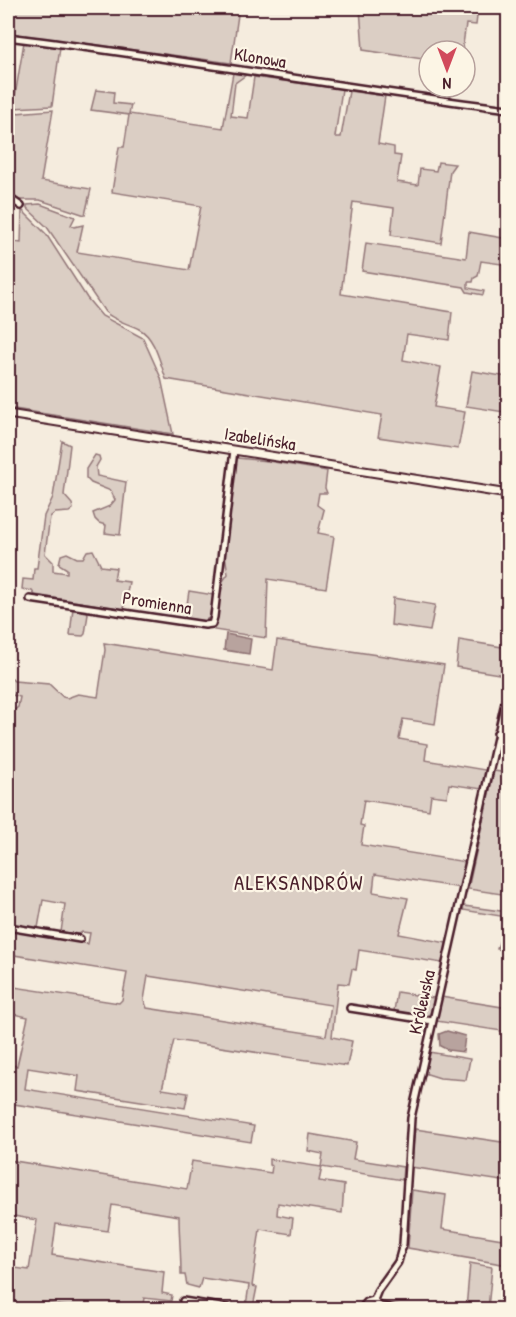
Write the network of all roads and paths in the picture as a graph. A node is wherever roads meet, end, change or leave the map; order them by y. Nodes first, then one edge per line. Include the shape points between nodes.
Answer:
1 (8, 37) edge
2 (508, 109) edge
3 (8, 197) edge
4 (21, 206) dead end
5 (8, 414) edge
6 (234, 450) junction
7 (508, 494) edge
8 (30, 599) dead end
9 (508, 689) edge
10 (497, 733) junction
11 (508, 734) edge
12 (8, 927) edge
13 (80, 939) dead end
14 (350, 1008) dead end
15 (433, 1021) junction
16 (374, 1300) junction
17 (183, 1301) dead end
18 (240, 1310) edge
19 (360, 1310) edge
20 (399, 1310) edge

1 - 2 street, Klonowa
3 - 4 street
5 - 6 street, Izabelińska
6 - 7 street, Izabelińska
6 - 8 street, Promienna via 212,624
9 - 10 street, Królewska
10 - 11 street
10 - 15 street, Królewska
12 - 13 street
14 - 15 street
15 - 16 street, Królewska via 411,1118 404,1245
16 - 19 street, Królewska
16 - 20 street via 377,1305
17 - 18 street

